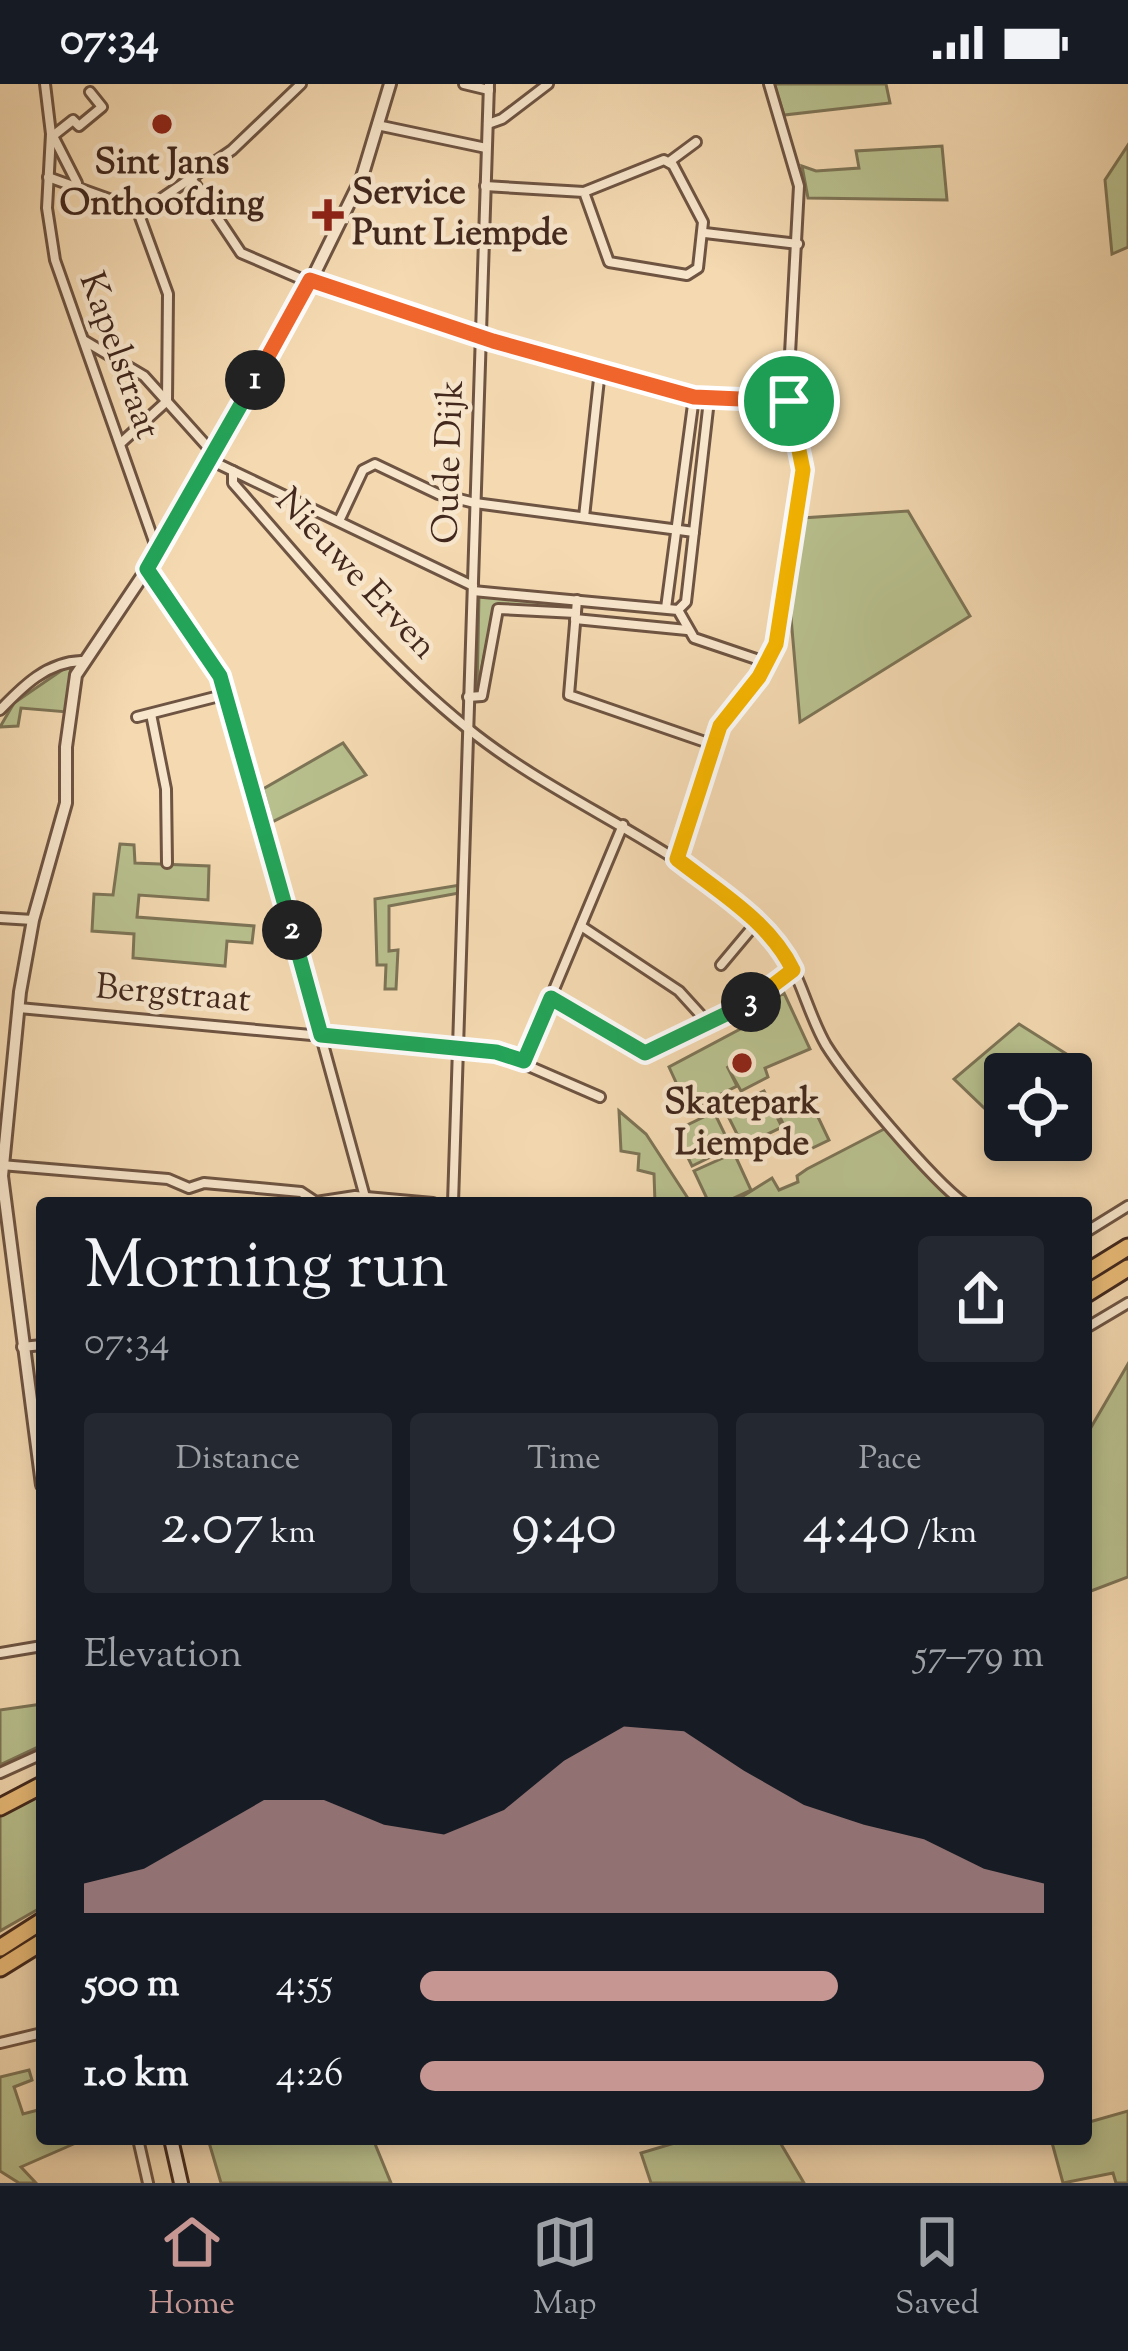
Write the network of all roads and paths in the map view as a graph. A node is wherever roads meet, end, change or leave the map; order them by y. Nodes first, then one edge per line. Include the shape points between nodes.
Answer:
1 (45, 84) edge
2 (301, 84) edge
3 (390, 84) edge
4 (464, 84) edge
5 (548, 84) edge
6 (769, 84) edge
7 (489, 87) edge
8 (89, 92) dead end
9 (488, 124) junction
10 (377, 125) junction
11 (52, 135) junction
12 (696, 142) dead end
13 (485, 148) junction
14 (669, 162) junction
15 (48, 177) junction
16 (193, 182) junction
17 (77, 183) junction
18 (485, 187) junction
19 (584, 192) junction
20 (137, 209) junction
21 (705, 233) junction
22 (798, 244) junction
23 (310, 280) junction
24 (482, 336) junction
25 (83, 341) junction
26 (600, 370) junction
27 (694, 397) junction
28 (709, 400) junction
29 (167, 401) junction
30 (789, 401) junction
31 (122, 442) junction
32 (212, 457) junction
33 (233, 470) junction
34 (476, 503) junction
35 (584, 517) junction
36 (339, 520) junction
37 (677, 530) junction
38 (694, 532) junction
39 (157, 551) junction
40 (147, 569) junction
41 (473, 588) junction
42 (577, 600) junction
43 (666, 608) junction
44 (678, 610) junction
45 (575, 616) junction
46 (687, 630) junction
47 (81, 661) junction
48 (768, 663) junction
49 (227, 694) junction
50 (469, 697) junction
51 (0, 710) edge
52 (151, 714) junction
53 (137, 718) dead end
54 (468, 729) junction
55 (714, 745) junction
56 (622, 825) junction
57 (677, 859) junction
58 (166, 863) dead end
59 (0, 918) edge
60 (33, 920) junction
61 (757, 922) junction
62 (581, 926) junction
63 (721, 965) dead end
64 (793, 970) junction
65 (551, 998) junction
66 (19, 1008) junction
67 (709, 1024) junction
68 (321, 1035) junction
69 (459, 1048) junction
70 (524, 1061) junction
71 (600, 1097) dead end
72 (2, 1165) edge
73 (189, 1187) junction
74 (192, 1197) edge
75 (308, 1197) edge
76 (365, 1197) edge
77 (453, 1197) edge
78 (957, 1197) edge
79 (1128, 1206) edge
80 (1092, 1228) edge
81 (1128, 1247) edge
82 (1128, 1268) edge
83 (1092, 1269) edge
84 (1092, 1290) edge
85 (1128, 1303) edge
86 (1092, 1324) edge
87 (36, 1346) edge
88 (22, 1347) junction
89 (36, 1443) edge
90 (36, 1647) edge
91 (0, 1653) edge
92 (36, 1757) edge
93 (0, 1773) edge
94 (36, 1788) edge
95 (0, 1807) edge
96 (36, 1925) edge
97 (0, 1948) edge
98 (36, 1949) edge
99 (0, 1969) edge
100 (36, 2034) edge
101 (0, 2043) edge
102 (139, 2145) edge
103 (172, 2145) edge
104 (148, 2183) edge
105 (181, 2183) edge

1 - 11 street
2 - 16 street
3 - 10 street
4 - 7 street
5 - 9 street
6 - 22 street via 796,167
7 - 9 street, Oude Dijk
8 - 11 street via 102,107
9 - 13 street, Oude Dijk
10 - 13 street
10 - 23 street via 362,177
11 - 15 street, Kapelstraat
11 - 17 street
12 - 14 street
13 - 18 street, Oude Dijk
14 - 19 street via 652,161
14 - 21 street
15 - 17 street
15 - 25 street, Kapelstraat via 55,260
16 - 20 street
16 - 23 street via 242,253
17 - 20 street
18 - 19 street
18 - 24 street, Oude Dijk
19 - 21 street via 609,262 693,273
20 - 29 street via 168,293
21 - 22 street
22 - 30 street
23 - 24 street
23 - 32 street
24 - 26 street
24 - 34 street, Oude Dijk
25 - 29 street via 144,376
25 - 31 street, Kapelstraat
26 - 27 street
26 - 35 street
27 - 28 street
27 - 37 street
28 - 30 street
28 - 38 street
29 - 31 street
29 - 32 street
30 - 48 street via 803,470
31 - 39 street, Kapelstraat
32 - 33 street, Nieuwe Erven
32 - 39 street
33 - 36 street
33 - 54 street, Nieuwe Erven via 233,482 362,630
34 - 35 street
34 - 36 street via 375,464 363,470
34 - 41 street, Oude Dijk
35 - 37 street
36 - 41 street
37 - 38 street
37 - 43 street
38 - 44 street via 686,602
39 - 40 street
40 - 47 street
40 - 49 street
41 - 42 street
41 - 50 street, Oude Dijk
42 - 43 street
42 - 45 street
43 - 44 street
44 - 46 street
45 - 46 street
45 - 50 street, Oude Dijk via 498,609 482,696
45 - 55 street via 569,695
46 - 48 street
47 - 51 street via 45,670
47 - 60 street via 68,718 65,803
48 - 55 street via 726,715
49 - 52 street
49 - 68 street
50 - 54 street, Oude Dijk
52 - 53 street
52 - 58 street via 166,789
54 - 56 street, Nieuwe Erven
54 - 69 street, Oude Dijk
55 - 57 street
56 - 57 street, Nieuwe Erven
56 - 62 street
57 - 61 street, Nieuwe Erven
59 - 60 street
60 - 66 street
61 - 63 street
61 - 64 street, Nieuwe Erven
62 - 65 street
62 - 67 street via 680,992
64 - 67 street
64 - 78 street, Nieuwe Erven via 827,1046
65 - 67 street via 645,1053
65 - 70 street
66 - 68 street, Bergstraat
66 - 72 street
68 - 69 street, Bergstraat
68 - 76 street
69 - 70 street, Bergstraat
69 - 77 street, Oude Dijk
70 - 71 street, Bergstraat
72 - 73 street via 168,1178
72 - 88 street
73 - 74 street
73 - 75 street
79 - 80 street
81 - 83 highway
82 - 84 highway
85 - 86 street
87 - 88 street
88 - 89 street
90 - 91 street
92 - 93 street
94 - 95 highway
96 - 97 highway
98 - 99 highway
100 - 101 street
102 - 104 street
103 - 105 main road

